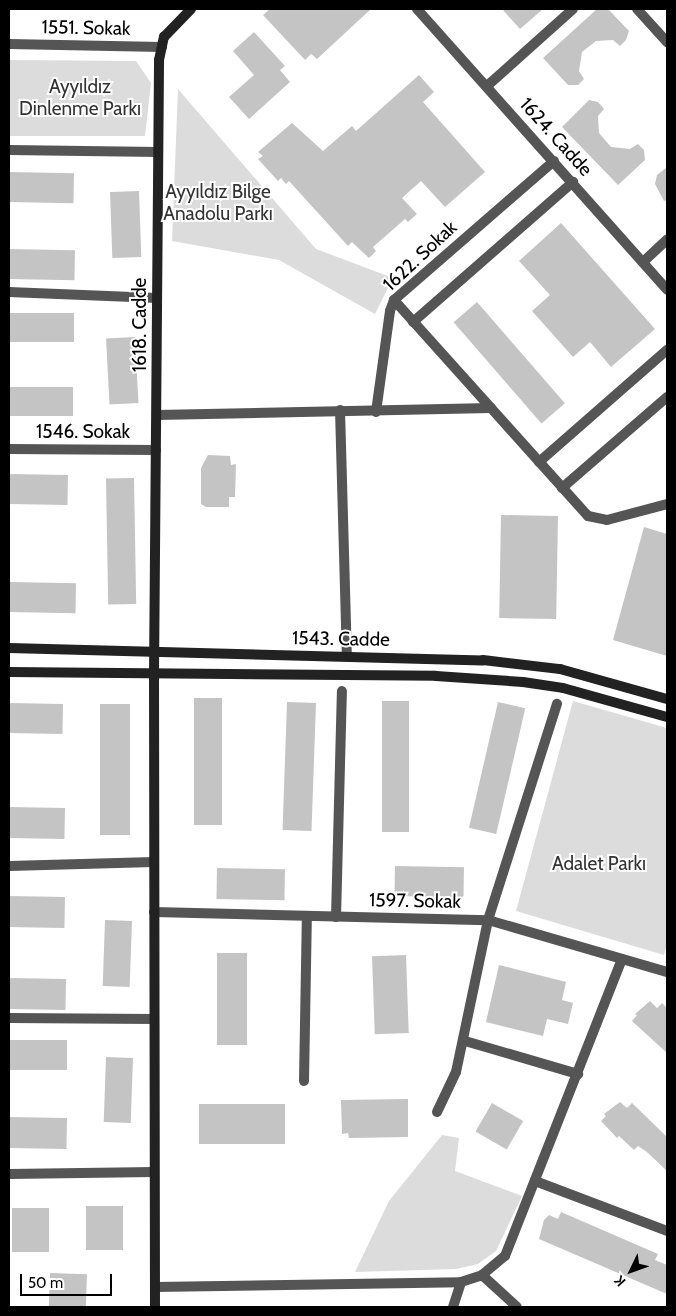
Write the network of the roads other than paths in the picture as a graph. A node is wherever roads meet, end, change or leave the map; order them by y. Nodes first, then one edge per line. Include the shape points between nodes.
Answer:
1 (191, 9) edge
2 (417, 9) edge
3 (573, 9) edge
4 (637, 9) edge
5 (667, 42) edge
6 (9, 44) edge
7 (162, 46) junction
8 (487, 86) junction
9 (9, 150) edge
10 (158, 152) junction
11 (554, 161) junction
12 (572, 182) junction
13 (667, 240) edge
14 (643, 262) junction
15 (667, 290) edge
16 (9, 292) edge
17 (157, 298) junction
18 (394, 300) junction
19 (413, 322) junction
20 (667, 350) edge
21 (667, 397) edge
22 (491, 408) junction
23 (340, 410) junction
24 (376, 412) junction
25 (157, 415) junction
26 (9, 449) edge
27 (156, 450) junction
28 (539, 462) junction
29 (562, 488) junction
30 (667, 504) edge
31 (9, 648) edge
32 (154, 653) junction
33 (347, 656) junction
34 (9, 672) edge
35 (154, 674) junction
36 (342, 692) dead end
37 (667, 699) edge
38 (557, 704) dead end
39 (667, 717) edge
40 (154, 862) junction
41 (9, 866) edge
42 (154, 912) junction
43 (307, 916) junction
44 (336, 917) junction
45 (488, 920) junction
46 (622, 959) junction
47 (667, 972) edge
48 (9, 1018) edge
49 (154, 1019) junction
50 (465, 1041) junction
51 (578, 1074) junction
52 (304, 1081) dead end
53 (436, 1112) dead end
54 (154, 1172) junction
55 (9, 1174) edge
56 (535, 1181) junction
57 (667, 1231) edge
58 (482, 1275) junction
59 (461, 1282) junction
60 (155, 1287) junction
61 (155, 1307) edge
62 (453, 1307) edge
63 (517, 1307) edge

1 - 7 street, 1618. Cadde via 164,37
2 - 8 street, 1624. Cadde
3 - 8 street
4 - 5 street
6 - 7 street, 1551. Sokak
7 - 10 street, 1618. Cadde
8 - 11 street, 1624. Cadde
9 - 10 street
10 - 17 street, 1618. Cadde
11 - 12 street, 1624. Cadde
11 - 18 street, 1622. Sokak
12 - 14 street, 1624. Cadde
12 - 19 street
13 - 14 street
14 - 15 street, 1624. Cadde
16 - 17 street
17 - 25 street, 1618. Cadde
18 - 19 street
18 - 24 street, 1622. Sokak
19 - 22 street
20 - 28 street
21 - 29 street
22 - 24 street
22 - 28 street
23 - 24 street
23 - 25 street
23 - 33 street
25 - 27 street, 1618. Cadde
26 - 27 street, 1546. Sokak
27 - 32 street, 1618. Cadde
28 - 29 street
29 - 30 street via 588,516 607,520
31 - 32 street, 1543. Cadde
32 - 33 street, 1543. Cadde
32 - 35 street, 1618. Cadde
33 - 37 street, 1543. Cadde via 483,660 560,669
34 - 35 street, 1543. Cadde
35 - 39 street, 1543. Cadde via 436,676 523,682 563,688
35 - 40 street, 1618. Cadde
36 - 44 street
38 - 45 street
40 - 41 street
40 - 42 street, 1618. Cadde
42 - 43 street, 1597. Sokak
42 - 49 street, 1618. Cadde
43 - 44 street, 1597. Sokak
43 - 52 street
44 - 45 street, 1597. Sokak
45 - 46 street, 1597. Sokak
45 - 50 street
46 - 47 street, 1597. Sokak
46 - 51 street
48 - 49 street
49 - 54 street, 1618. Cadde
50 - 51 street
50 - 53 street via 456,1072
51 - 56 street
54 - 55 street
54 - 60 street, 1618. Cadde
56 - 57 street
56 - 58 street via 505,1256
58 - 59 street
58 - 63 street
59 - 60 street
59 - 62 street
60 - 61 street, 1618. Cadde

